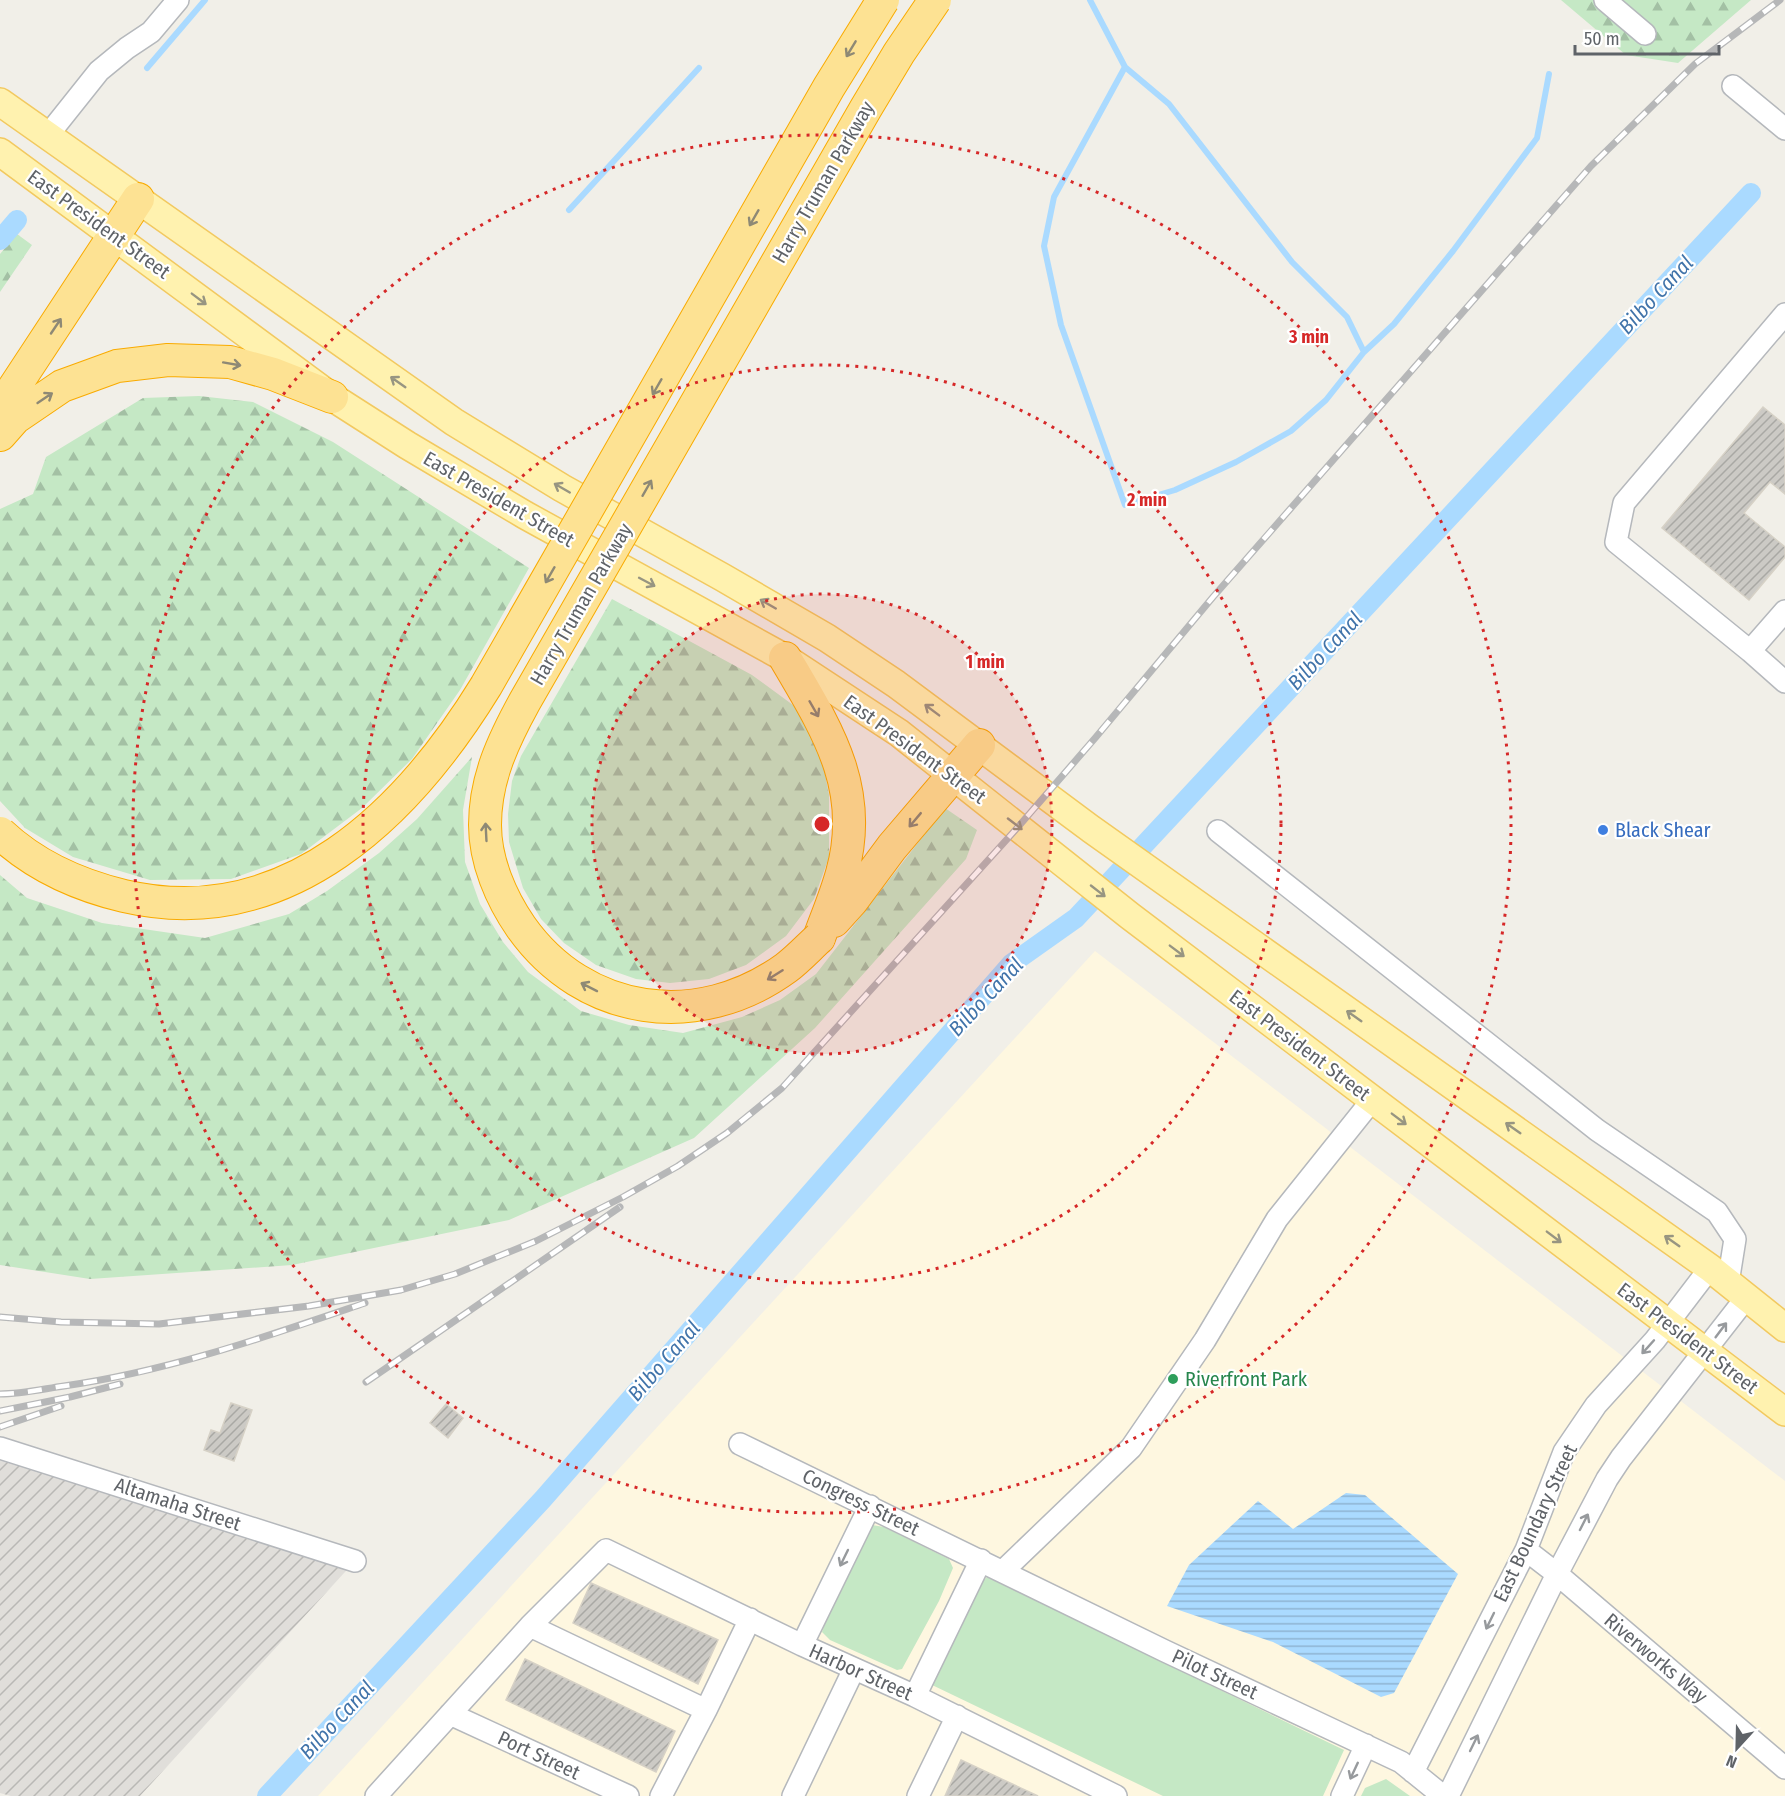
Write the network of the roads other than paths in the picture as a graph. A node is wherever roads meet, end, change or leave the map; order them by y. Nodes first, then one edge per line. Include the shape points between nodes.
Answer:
1 (178, 0) edge
2 (883, 0) edge
3 (934, 0) edge
4 (1605, 0) edge
5 (1646, 34) dead end
6 (1733, 86) dead end
7 (0, 102) edge
8 (1785, 129) edge
9 (48, 135) junction
10 (0, 152) edge
11 (138, 199) junction
12 (114, 236) junction
13 (1785, 315) edge
14 (332, 397) junction
15 (0, 410) edge
16 (0, 435) edge
17 (1785, 611) edge
18 (1750, 651) junction
19 (785, 658) junction
20 (1785, 682) edge
21 (979, 745) junction
22 (952, 775) junction
23 (1218, 831) dead end
24 (0, 833) edge
25 (819, 938) junction
26 (1373, 1100) junction
27 (1728, 1283) junction
28 (1667, 1322) junction
29 (1785, 1328) edge
30 (1705, 1352) junction
31 (1785, 1412) edge
32 (741, 1444) dead end
33 (0, 1448) edge
34 (870, 1506) junction
35 (1526, 1550) junction
36 (981, 1560) junction
37 (355, 1561) dead end
38 (1003, 1571) junction
39 (1557, 1574) junction
40 (750, 1619) junction
41 (531, 1626) junction
42 (802, 1645) junction
43 (854, 1669) junction
44 (915, 1696) junction
45 (706, 1710) junction
46 (450, 1714) junction
47 (957, 1716) junction
48 (1366, 1745) junction
49 (1785, 1768) edge
50 (1413, 1772) junction
51 (376, 1796) edge
52 (628, 1796) edge
53 (661, 1796) edge
54 (793, 1796) edge
55 (918, 1796) edge
56 (1116, 1796) edge
57 (1342, 1796) edge
58 (1443, 1796) edge
59 (1448, 1796) edge

1 - 9 street via 151,32 99,72
2 -> 24 highway, Harry Truman Parkway, bridge via 829,87 465,721 393,806 338,853 308,872 265,890 204,902 170,903 98,890 35,861
25 -> 3 highway, Harry Truman Parkway, bridge via 771,978 737,995 700,1005 644,1006 600,993 553,963 511,912 487,846 488,790 501,748 525,701 866,108
4 - 5 street
6 - 8 street
7 - 9 main road, East President Street
9 - 11 main road, East President Street
10 - 12 main road, East President Street
11 - 12 highway
21 -> 11 main road, East President Street via 827,638 454,422
12 -> 14 main road, East President Street
15 -> 12 highway
13 - 18 street via 1624,503 1616,542
16 -> 14 highway via 15,418 62,386 117,366 168,360 230,362
14 -> 19 main road, East President Street via 525,515
17 - 18 street
18 - 20 street
19 - 22 main road, East President Street via 899,733
19 -> 25 highway via 826,728 847,788 847,852
21 - 22 highway, Harry Truman Parkway
27 -> 21 main road, East President Street
22 -> 25 highway, Harry Truman Parkway
22 -> 26 main road, East President Street
23 - 27 street via 1597,1130 1717,1212 1736,1239
26 -> 28 main road, East President Street
26 - 38 street via 1277,1219 1205,1340 1131,1448
27 - 28 street, East Boundary Street
27 - 29 main road, East President Street
30 -> 27 street, East Boundary Street
28 - 30 main road, East President Street
28 -> 35 street, East Boundary Street via 1596,1405 1564,1452
30 - 31 main road, East President Street
39 -> 30 street, East Boundary Street via 1607,1479
32 - 34 street, Congress Street
33 - 37 street, Altamaha Street
34 - 36 street, Congress Street
34 -> 42 street
35 - 39 street, Riverworks Way
35 -> 50 street, East Boundary Street
36 - 38 street, Pilot Street
36 - 44 street
38 - 48 street, Pilot Street
39 - 49 street, Riverworks Way
59 -> 39 street, East Boundary Street
40 - 41 street, Harbor Street via 606,1550
40 - 42 street, Harbor Street
40 - 45 street
41 - 45 street
41 - 46 street
42 - 43 street, Harbor Street
43 - 44 street, Harbor Street
43 - 54 street
44 - 47 street, Harbor Street
45 - 53 street
46 - 51 street
46 - 52 street, Port Street
47 - 55 street
47 - 56 street, Harbor Street
48 - 50 street, Pilot Street
48 -> 57 street
50 - 58 street, Pilot Street

